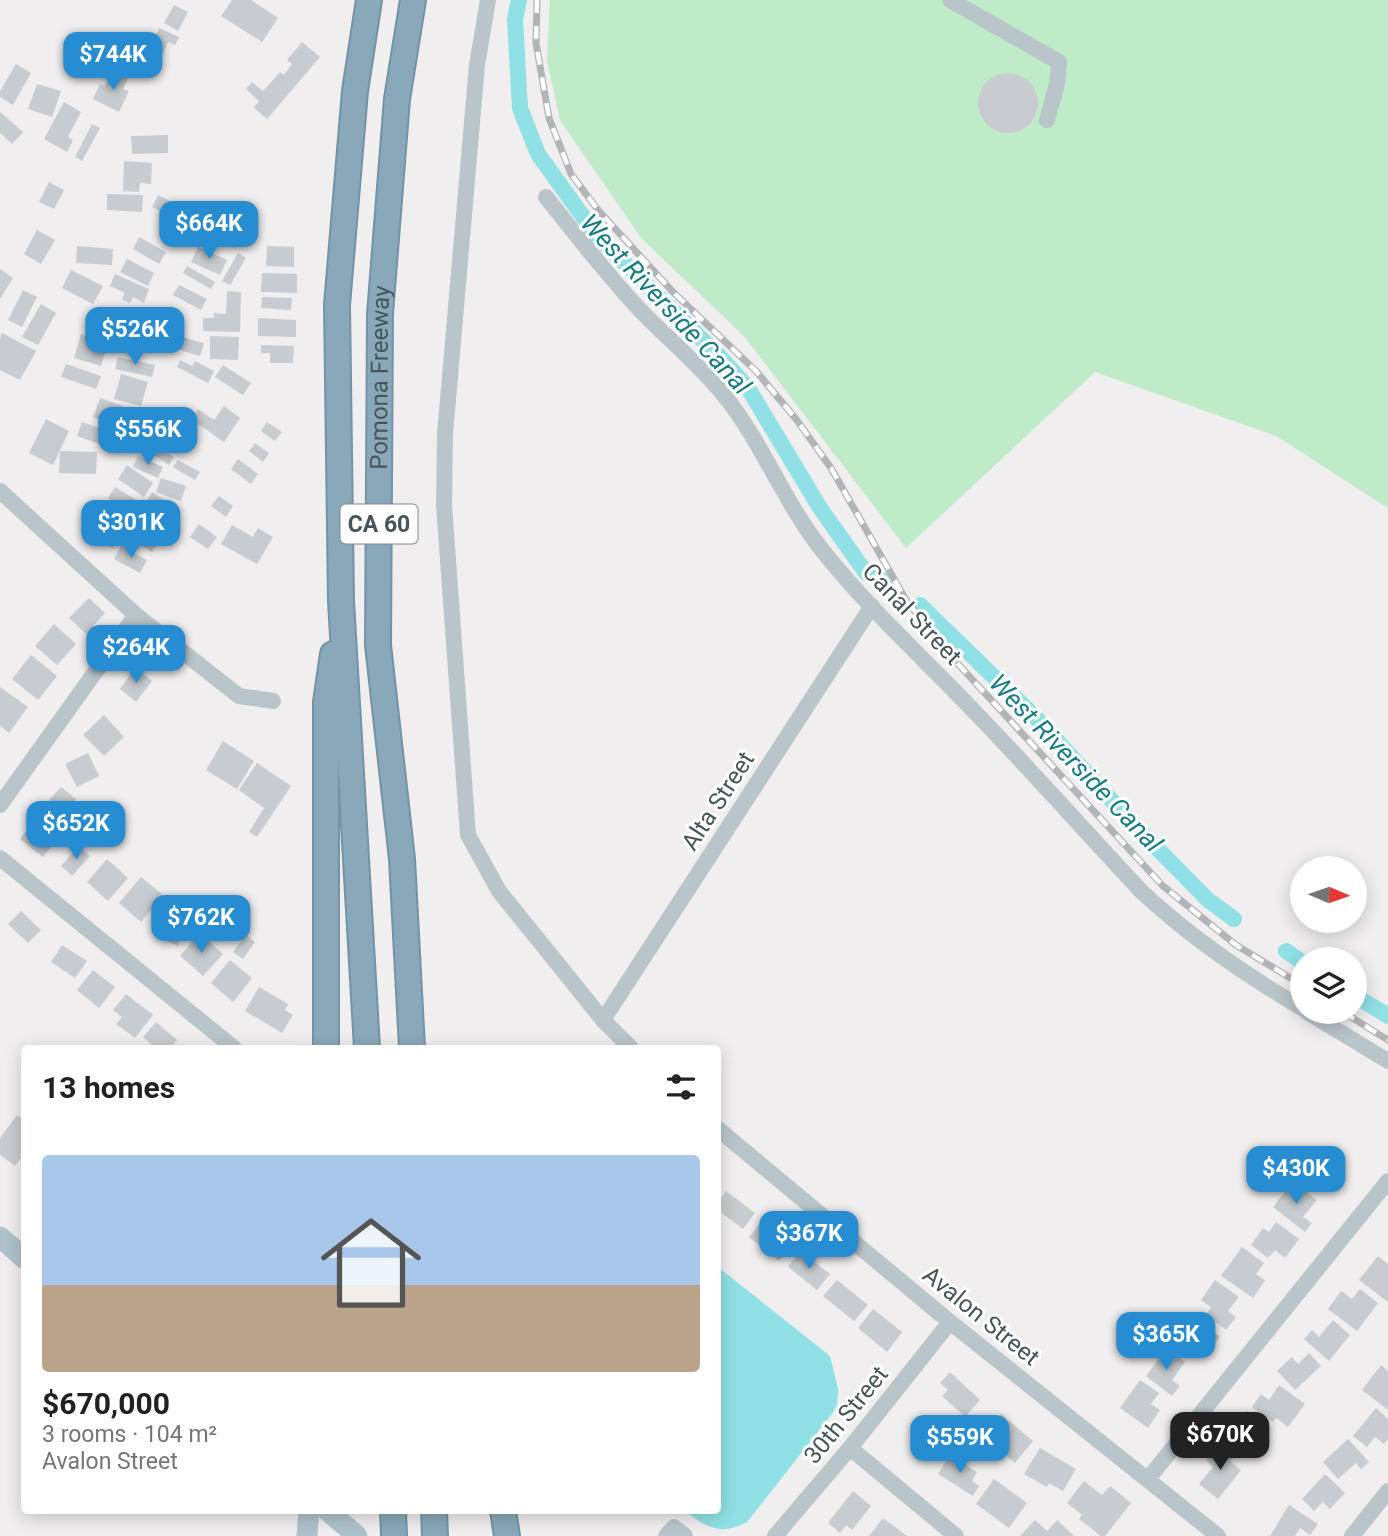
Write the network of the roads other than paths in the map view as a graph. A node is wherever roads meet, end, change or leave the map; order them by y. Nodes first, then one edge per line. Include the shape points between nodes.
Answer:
1 (369, 0) edge
2 (412, 0) edge
3 (488, 0) edge
4 (950, 0) edge
5 (1047, 120) dead end
6 (546, 197) dead end
7 (0, 491) edge
8 (341, 601) junction
9 (872, 606) junction
10 (136, 615) junction
11 (273, 701) dead end
12 (0, 805) edge
13 (0, 858) edge
14 (402, 859) junction
15 (1290, 1000) edge
16 (603, 1020) junction
17 (1327, 1024) edge
18 (230, 1045) edge
19 (326, 1045) edge
20 (367, 1045) edge
21 (412, 1045) edge
22 (427, 1045) edge
23 (628, 1045) edge
24 (1388, 1061) edge
25 (721, 1131) edge
26 (1388, 1181) edge
27 (0, 1237) edge
28 (21, 1255) edge
29 (950, 1322) junction
30 (850, 1448) junction
31 (1148, 1479) junction
32 (1388, 1491) edge
33 (309, 1514) edge
34 (332, 1514) edge
35 (393, 1514) edge
36 (434, 1514) edge
37 (504, 1514) edge
38 (353, 1533) edge
39 (307, 1536) edge
40 (394, 1536) edge
41 (435, 1536) edge
42 (508, 1536) edge
43 (666, 1536) edge
44 (685, 1536) edge
45 (775, 1536) edge
46 (956, 1536) edge
47 (1218, 1536) edge
48 (1352, 1536) edge

1 - 8 highway, Pomona Freeway / CA 60 via 355,91 337,305
2 - 14 highway, Pomona Freeway / CA 60 via 397,99 380,328 378,645
3 - 16 street via 477,65 444,433 444,505 468,835 499,891
4 - 5 street via 1059,62
6 - 9 street, Canal Street via 610,277 725,396 794,512
7 - 10 street
8 - 19 highway via 326,702
8 - 20 highway, Pomona Freeway / CA 60
9 - 15 street, Canal Street via 1141,891 1222,958
9 - 16 street, Alta Street
10 - 11 street via 239,696
10 - 12 street
13 - 18 street
14 - 21 highway, Pomona Freeway / CA 60
14 - 22 highway
16 - 23 street
17 - 24 street
25 - 29 street, Avalon Street
26 - 31 street
27 - 28 main road
29 - 30 street, 30th Street
29 - 31 street, Avalon Street
30 - 45 street, 30th Street
30 - 46 street
31 - 47 street, Avalon Street
32 - 48 street
33 - 39 main road
34 - 38 main road
35 - 40 highway
36 - 41 highway
37 - 42 highway
43 - 44 street via 674,1527

